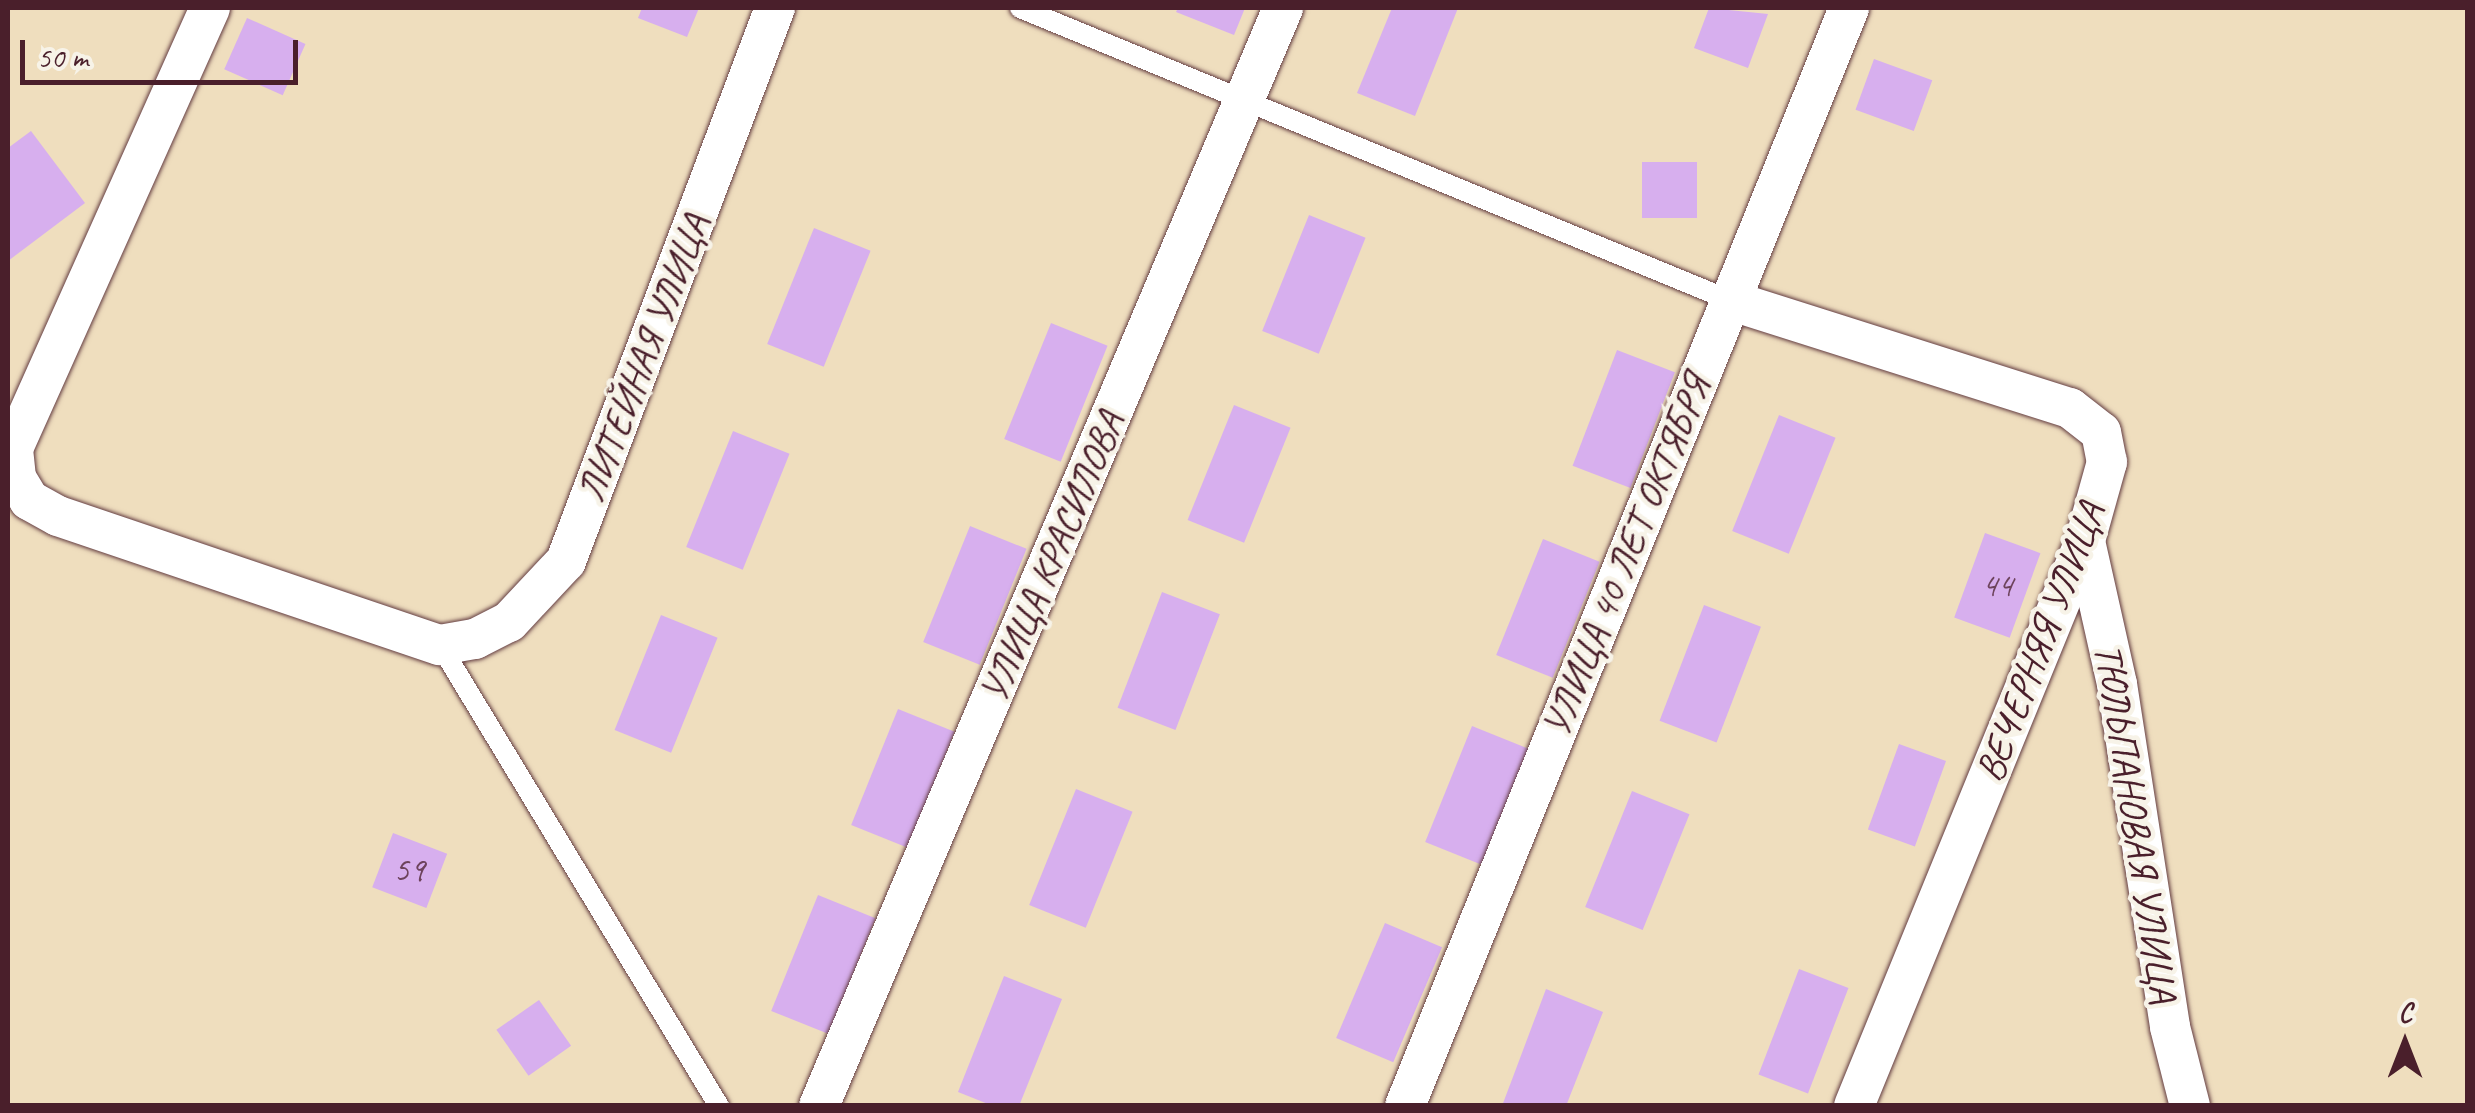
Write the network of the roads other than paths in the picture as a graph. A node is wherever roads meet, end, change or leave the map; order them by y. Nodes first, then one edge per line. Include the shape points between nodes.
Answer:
1 (210, 8) edge
2 (775, 8) edge
3 (1020, 8) edge
4 (1283, 8) edge
5 (1849, 8) edge
6 (1246, 100) junction
7 (1728, 300) junction
8 (2085, 541) junction
9 (440, 645) junction
10 (718, 1106) edge
11 (820, 1106) edge
12 (1405, 1106) edge
13 (1854, 1106) edge
14 (2190, 1106) edge

1 - 9 street via 13,448 16,478 29,500 58,516
2 - 9 street, ЛИТЕЙНАЯ УЛИЦА via 566,561 509,622
3 - 6 lane
4 - 6 street, УЛИЦА КРАСИЛОВА
5 - 7 street, УЛИЦА 40 ЛЕТ ОКТЯБРЯ
6 - 7 lane
6 - 11 street, УЛИЦА КРАСИЛОВА
7 - 8 street, ВЕЧЕРНЯЯ УЛИЦА via 2070,408 2100,432 2107,462
7 - 12 street, УЛИЦА 40 ЛЕТ ОКТЯБРЯ
8 - 13 street, ВЕЧЕРНЯЯ УЛИЦА
8 - 14 street, ТЮЛЬПАНОВАЯ УЛИЦА via 2118,684 2170,1026
9 - 10 lane

